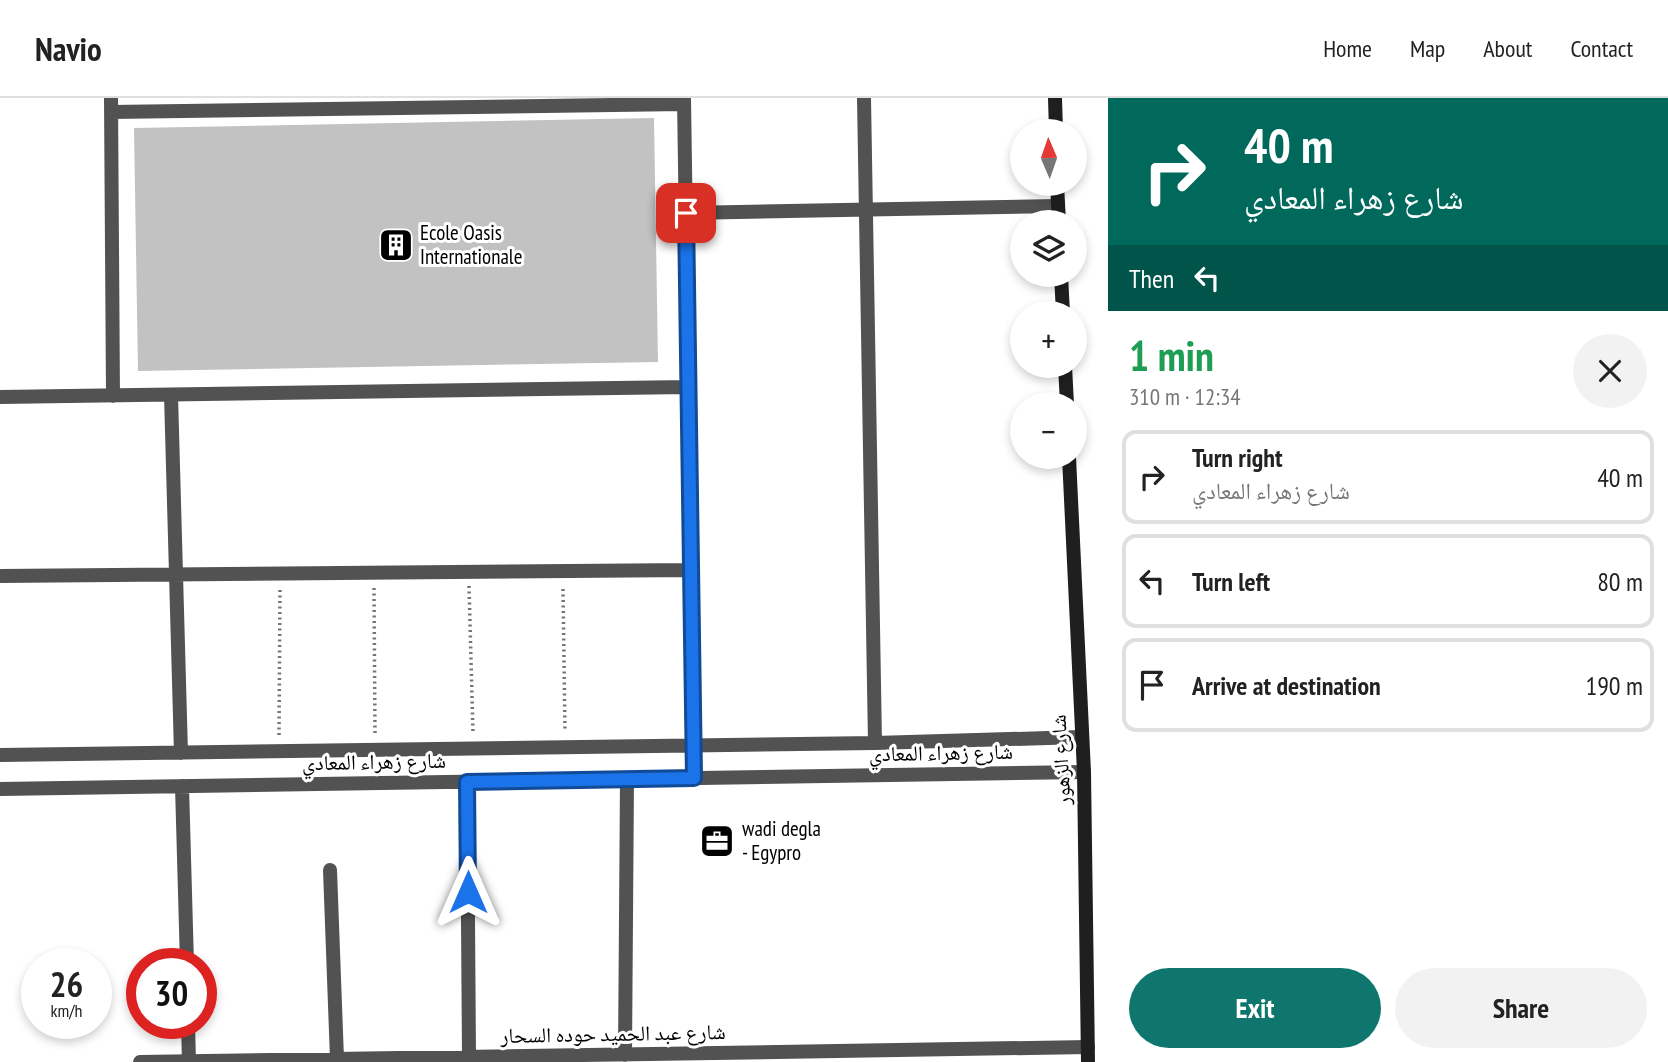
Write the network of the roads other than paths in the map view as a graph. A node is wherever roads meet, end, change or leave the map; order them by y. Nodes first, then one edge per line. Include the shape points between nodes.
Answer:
1 (864, 98) edge
2 (1055, 98) edge
3 (684, 101) edge
4 (111, 105) edge
5 (1056, 119) edge
6 (1058, 196) edge
7 (1058, 206) junction
8 (866, 210) junction
9 (1058, 210) edge
10 (686, 213) junction
11 (688, 387) junction
12 (172, 395) junction
13 (113, 396) junction
14 (0, 397) edge
15 (1070, 469) edge
16 (691, 570) junction
17 (176, 574) junction
18 (0, 576) edge
19 (1081, 737) junction
20 (875, 743) junction
21 (694, 746) junction
22 (181, 753) junction
23 (0, 755) edge
24 (1084, 772) junction
25 (694, 778) junction
26 (627, 779) junction
27 (467, 782) junction
28 (182, 786) junction
29 (0, 789) edge
30 (330, 870) dead end
31 (187, 948) edge
32 (188, 1039) edge
33 (1088, 1047) junction
34 (625, 1055) junction
35 (469, 1057) junction
36 (337, 1059) junction
37 (139, 1062) edge
38 (189, 1062) edge
39 (1088, 1062) edge

1 - 8 street
2 - 5 street
3 - 4 street
3 - 10 street
4 - 13 street
6 - 7 street
7 - 8 street
7 - 9 street
8 - 10 street
8 - 20 street
10 - 11 street
11 - 12 street
11 - 16 street
12 - 13 street
12 - 17 street
13 - 14 street
15 - 19 street, شارع الزهور
16 - 17 street
16 - 21 street
17 - 18 street
17 - 22 street
19 - 20 street, شارع زهراء المعادي
19 - 24 street, شارع الزهور
20 - 21 street, شارع زهراء المعادي
21 - 22 street, شارع زهراء المعادي
21 - 25 street
22 - 23 street, شارع زهراء المعادي
24 - 25 street, شارع زهراء المعادي
24 - 33 street, شارع الزهور
25 - 26 street, شارع زهراء المعادي
26 - 27 street, شارع زهراء المعادي
26 - 34 street
27 - 28 street, شارع زهراء المعادي
27 - 35 street
28 - 29 street, شارع زهراء المعادي
28 - 31 street
30 - 36 street
32 - 38 street
33 - 34 street, شارع عبد الحميد حوده السحار
33 - 39 street, شارع الزهور
34 - 35 street, شارع عبد الحميد حوده السحار
35 - 36 street, شارع عبد الحميد حوده السحار
36 - 38 street, شارع عبد الحميد حوده السحار
37 - 38 street, شارع عبد الحميد حوده السحار

